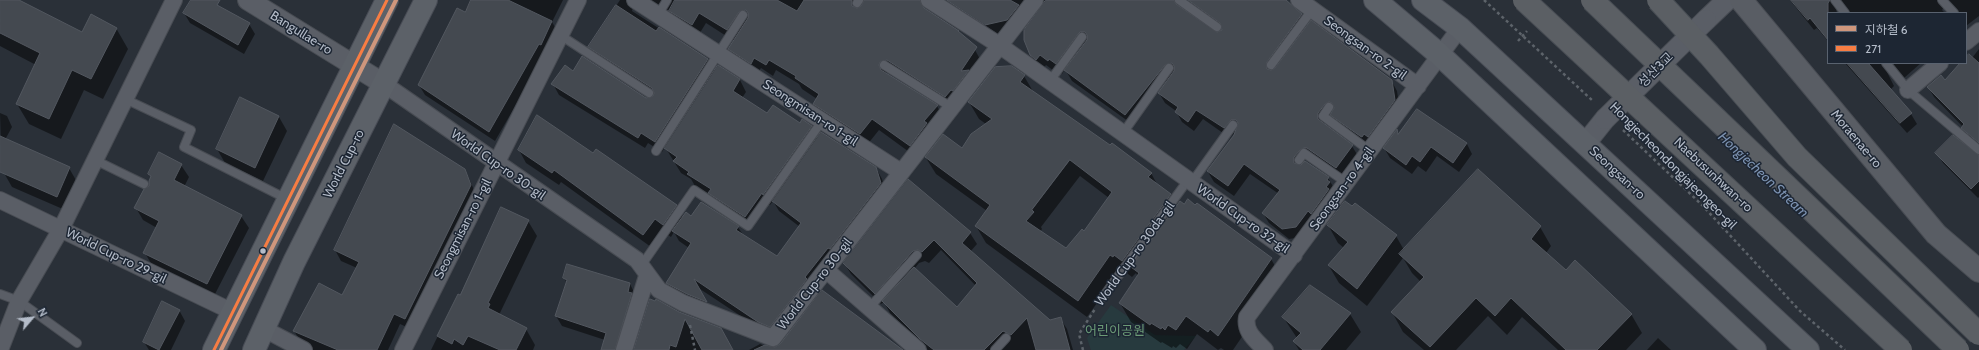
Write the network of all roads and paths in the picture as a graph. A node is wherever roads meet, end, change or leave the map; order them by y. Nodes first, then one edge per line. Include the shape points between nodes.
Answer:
1 (174, 0) edge
2 (248, 0) edge
3 (386, 0) edge
4 (426, 0) edge
5 (578, 0) edge
6 (635, 0) edge
7 (667, 0) edge
8 (929, 0) edge
9 (1035, 0) edge
10 (1179, 0) edge
11 (1299, 0) edge
12 (1375, 0) edge
13 (1423, 0) edge
14 (1484, 0) edge
15 (1524, 0) edge
16 (1592, 0) edge
17 (1658, 0) edge
18 (1727, 0) edge
19 (1740, 0) edge
20 (1835, 0) edge
21 (1942, 0) edge
22 (1312, 10) junction
23 (1844, 12) edge
24 (1953, 12) edge
25 (658, 15) junction
26 (743, 15) dead end
27 (1217, 27) dead end
28 (1460, 28) junction
29 (560, 35) junction
30 (1082, 38) dead end
31 (999, 45) junction
32 (719, 54) junction
33 (1440, 55) junction
34 (1887, 64) edge
35 (1939, 64) edge
36 (884, 65) dead end
37 (1271, 65) dead end
38 (354, 66) junction
39 (1169, 68) dead end
40 (1050, 81) junction
41 (384, 84) junction
42 (1418, 86) junction
43 (1908, 90) junction
44 (648, 93) dead end
45 (126, 98) junction
46 (951, 107) junction
47 (1329, 107) dead end
48 (1608, 118) junction
49 (822, 121) junction
50 (1233, 125) dead end
51 (1123, 133) junction
52 (1585, 144) junction
53 (1979, 150) edge
54 (656, 151) dead end
55 (1370, 151) junction
56 (95, 160) junction
57 (1299, 160) dead end
58 (496, 164) junction
59 (901, 172) junction
60 (300, 174) junction
61 (1190, 181) junction
62 (1347, 183) junction
63 (144, 184) dead end
64 (331, 188) junction
65 (0, 200) edge
66 (287, 200) junction
67 (61, 229) junction
68 (916, 255) dead end
69 (1294, 255) junction
70 (826, 270) junction
71 (644, 271) junction
72 (1979, 271) edge
73 (0, 294) edge
74 (1104, 297) joint
75 (19, 301) junction
76 (870, 308) junction
77 (232, 312) junction
78 (264, 329) junction
79 (1979, 334) edge
80 (1006, 338) dead end
81 (77, 343) dead end
82 (296, 348) edge
83 (0, 350) edge
84 (214, 350) edge
85 (254, 350) edge
86 (403, 350) edge
87 (624, 350) edge
88 (918, 350) edge
89 (995, 350) edge
90 (1083, 350) edge
91 (1265, 350) edge
92 (1755, 350) edge
93 (1808, 350) edge
94 (1845, 350) edge
95 (1901, 350) edge
96 (1958, 350) edge

1 - 45 street
2 - 38 street, Bangullae-ro
3 - 38 main road
4 - 41 main road, World Cup-ro
5 - 29 street, Seongmisan-ro 1-gil
6 - 25 street, Seongmisan-ro 1-gil
7 - 25 lane
8 - 31 street, World Cup-ro 32-gil
9 - 31 street, World Cup-ro 30-gil
10 - 27 lane
11 - 22 street, Seongsan-ro 2-gil
12 - 33 main road
13 - 28 main road, Seongsan-ro
14 - 48 path, Hongjecheondongjajeongeo-gil
15 - 95 highway, Naebusunhwan-ro, bridge
16 - 96 highway, bridge
17 - 79 highway, bridge via 1710,55 1797,157
18 - 48 street, 성산3교, bridge
19 - 72 main road, Moraenae-ro via 1936,234
20 - 23 lane
21 - 24 lane
22 - 37 lane, Seongsan-ro 2-gil
22 - 42 street, Seongsan-ro 2-gil
25 - 32 street, Seongmisan-ro 1-gil
26 - 32 lane
28 - 33 street, Seongsan-ro 4-gil
28 - 52 main road, Seongsan-ro
29 - 44 lane
29 - 58 street, Seongmisan-ro 1-gil
30 - 40 lane
31 - 40 street, World Cup-ro 32-gil
31 - 46 street, World Cup-ro 30-gil
32 - 49 street, Seongmisan-ro 1-gil
32 - 54 lane
33 - 42 street, Seongsan-ro 4-gil
33 - 92 main road
34 - 43 lane
35 - 43 street
36 - 46 lane
38 - 41 street, World Cup-ro 30-gil
38 - 60 main road
39 - 51 lane
40 - 51 street, World Cup-ro 32-gil
41 - 58 street, World Cup-ro 30-gil
41 - 64 main road, World Cup-ro
42 - 55 street, Seongsan-ro 4-gil
43 - 53 lane
45 - 56 street
45 - 66 lane via 191,130 184,147
46 - 59 street, World Cup-ro 30-gil
47 - 55 lane via 1323,116
48 - 52 street, 성산3교
48 - 94 path, Hongjecheondongjajeongeo-gil via 1702,205 1800,311
49 - 59 street, Seongmisan-ro 1-gil
49 - 71 lane via 748,226 694,190
50 - 61 lane, World Cup-ro 32-gil
51 - 61 street, World Cup-ro 32-gil
52 - 93 main road, Seongsan-ro
55 - 62 street, Seongsan-ro 4-gil
56 - 63 lane
56 - 67 street
57 - 62 lane via 1304,153
58 - 71 street, World Cup-ro 30-gil via 637,260
58 - 86 street, Seongmisan-ro 1-gil
59 - 70 street, World Cup-ro 30-gil
60 - 64 main road
60 - 66 main road
61 - 69 street, World Cup-ro 32-gil
61 - 74 lane, World Cup-ro 30da-gil
62 - 69 street, Seongsan-ro 4-gil
64 - 78 main road, World Cup-ro
65 - 67 street, World Cup-ro 29-gil
66 - 77 main road
67 - 75 street
67 - 77 street, World Cup-ro 29-gil
68 - 76 lane
69 - 91 street, Seongsan-ro 4-gil via 1247,317 1248,332
70 - 71 street, World Cup-ro 30-gil via 773,338 684,303 659,290
70 - 76 street
71 - 87 street
73 - 75 lane
74 - 90 path, World Cup-ro 30da-gil via 1079,334
75 - 81 lane
75 - 83 street
76 - 88 street
77 - 84 main road
78 - 82 street
78 - 85 main road, World Cup-ro
80 - 89 lane

